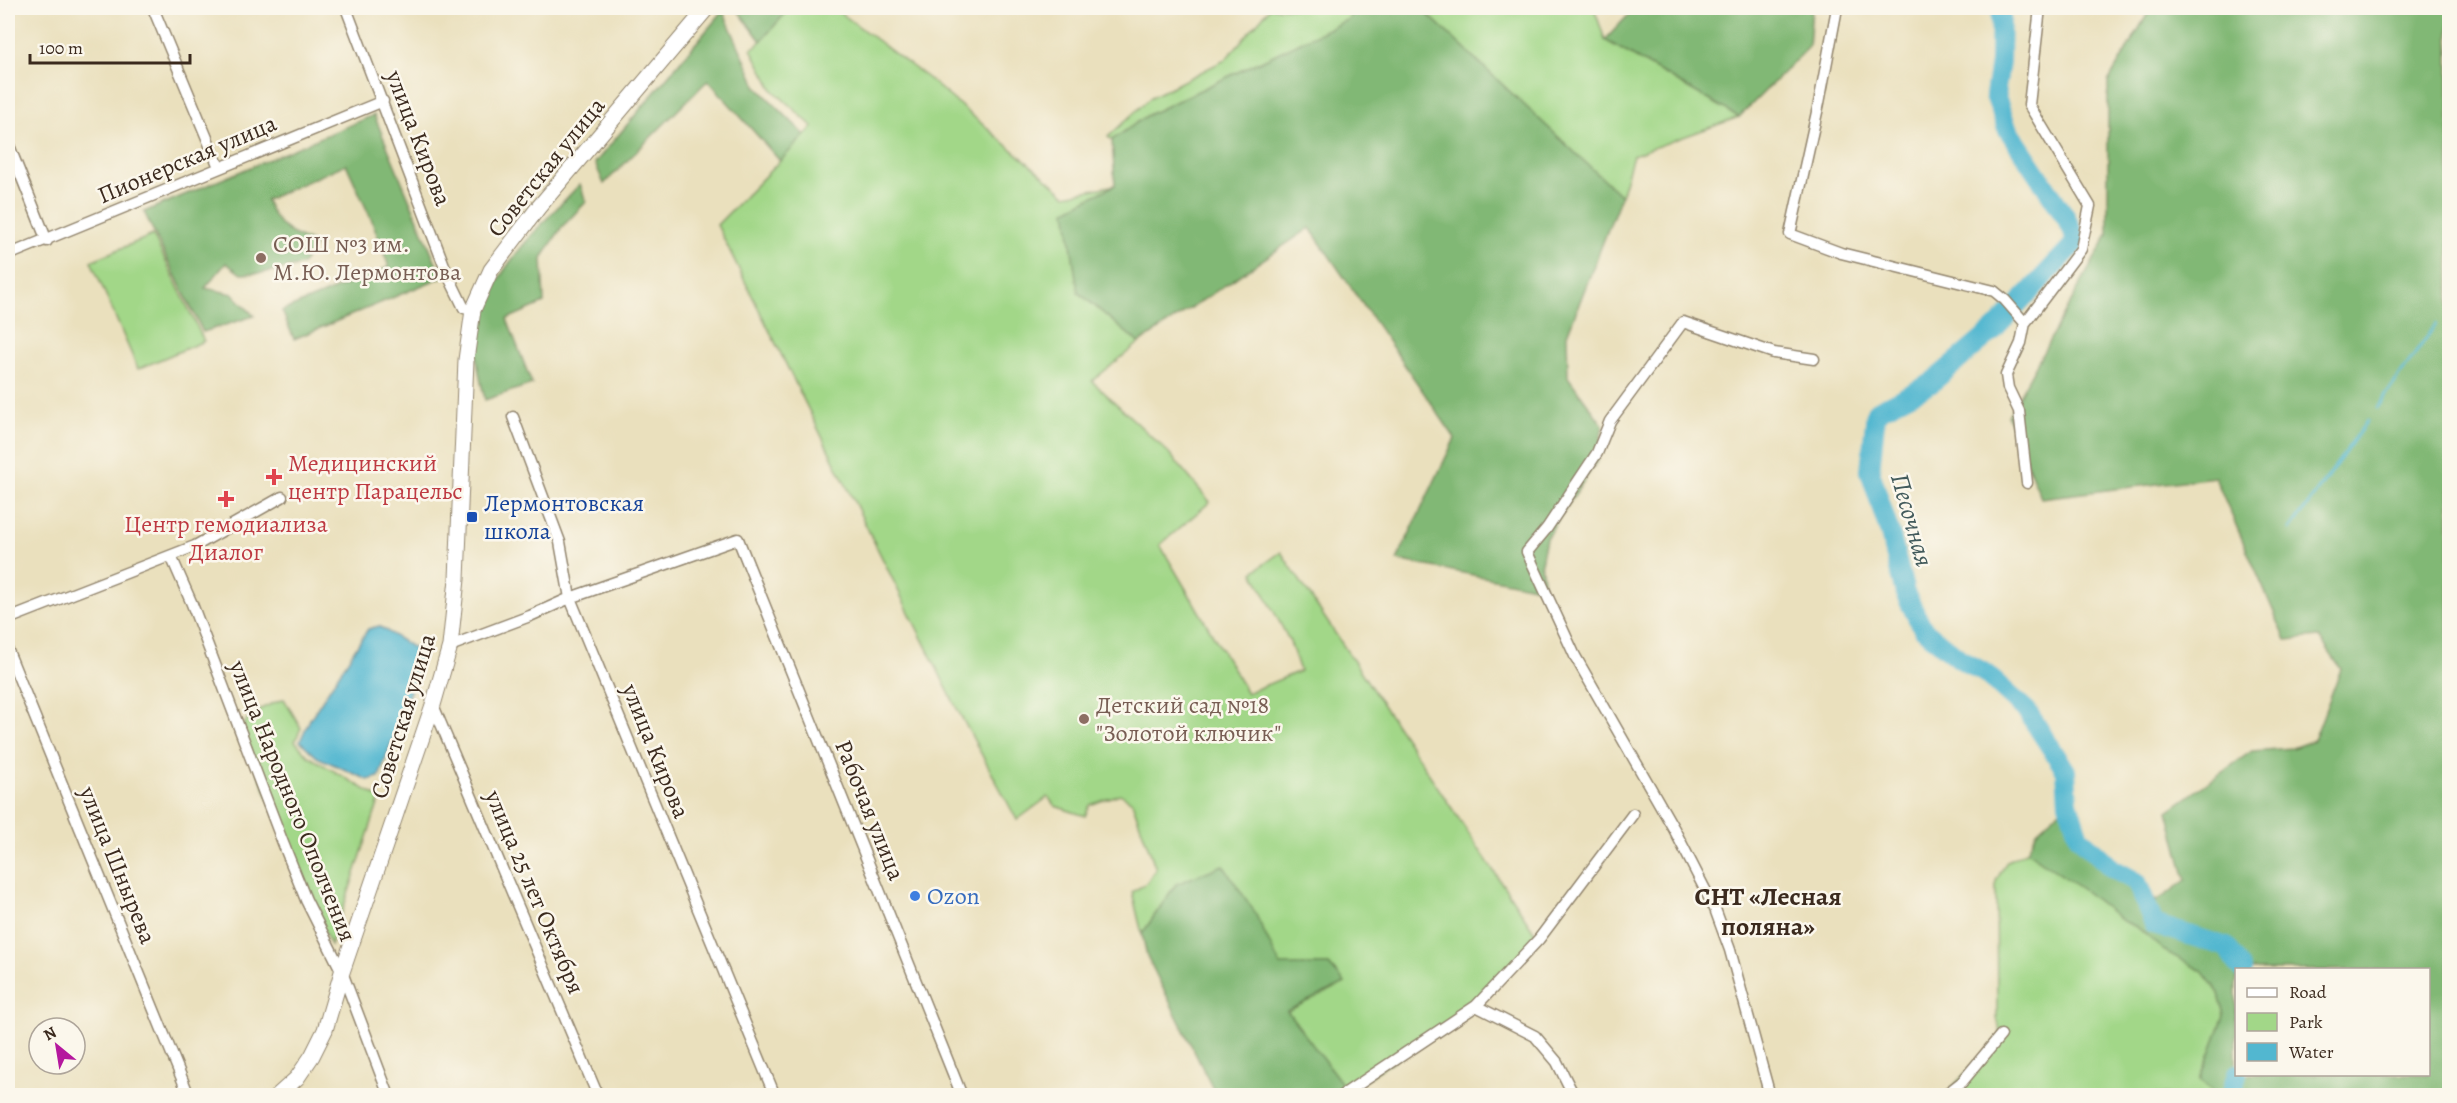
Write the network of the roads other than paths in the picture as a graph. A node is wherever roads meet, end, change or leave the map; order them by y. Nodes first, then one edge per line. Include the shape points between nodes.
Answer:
1 (153, 8) edge
2 (346, 8) edge
3 (707, 8) edge
4 (1837, 8) edge
5 (2040, 8) edge
6 (383, 101) junction
7 (8, 143) edge
8 (219, 167) junction
9 (47, 241) junction
10 (8, 255) edge
11 (473, 310) junction
12 (2025, 323) junction
13 (1814, 359) dead end
14 (513, 417) dead end
15 (2027, 483) dead end
16 (282, 497) dead end
17 (171, 556) junction
18 (570, 598) junction
19 (8, 619) edge
20 (450, 646) junction
21 (8, 651) edge
22 (433, 705) junction
23 (1633, 814) dead end
24 (342, 972) junction
25 (1476, 1006) junction
26 (2001, 1035) dead end
27 (189, 1095) edge
28 (278, 1095) edge
29 (389, 1095) edge
30 (598, 1095) edge
31 (775, 1095) edge
32 (962, 1095) edge
33 (1341, 1095) edge
34 (1574, 1095) edge
35 (1770, 1095) edge
36 (1944, 1095) edge

1 - 8 street
2 - 6 street, улица Кирова
3 - 11 main road, Советская улица via 538,208 491,270
4 - 12 street via 1790,234 1841,253 1994,291
5 - 12 street via 2030,105 2090,206 2081,249
6 - 8 street, Пионерская улица
6 - 11 street, улица Кирова via 447,273 464,308
7 - 9 street
8 - 9 street, Пионерская улица
9 - 10 street, Пионерская улица
11 - 20 main road, Советская улица via 466,360 457,579
12 - 15 street via 2021,343 2006,375 2019,411
13 - 35 street via 1774,352 1683,322 1610,421 1597,453 1527,552 1575,656 1674,829 1714,909 1730,950
14 - 18 street, улица Кирова via 560,542
16 - 17 street
17 - 19 street
17 - 24 street, улица Народного Ополчения via 298,881
18 - 20 street
18 - 31 street, улица Кирова
18 - 32 street, Рабочая улица via 738,539
20 - 22 main road, Советская улица
21 - 27 street, улица Шнырева
22 - 24 main road, Советская улица
22 - 30 street, улица 25 лет Октября
23 - 25 street via 1539,939
24 - 28 main road, Советская улица via 325,1030 312,1056 297,1078
24 - 29 street, улица Народного Ополчения
25 - 33 street
25 - 34 street via 1535,1036 1557,1062
26 - 36 street via 1962,1083

